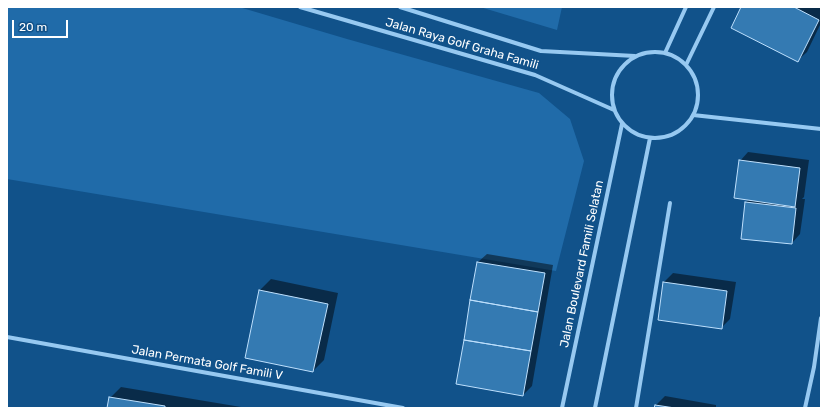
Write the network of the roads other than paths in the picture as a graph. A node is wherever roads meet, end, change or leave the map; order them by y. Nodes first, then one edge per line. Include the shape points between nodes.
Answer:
1 (300, 7) edge
2 (400, 7) edge
3 (686, 7) edge
4 (714, 7) edge
5 (665, 53) junction
6 (635, 56) junction
7 (686, 65) junction
8 (614, 110) junction
9 (693, 115) junction
10 (622, 124) junction
11 (821, 129) edge
12 (650, 138) junction
13 (670, 203) dead end
14 (821, 318) edge
15 (7, 337) edge
16 (403, 408) edge
17 (562, 408) edge
18 (595, 408) edge
19 (636, 408) edge
20 (804, 408) edge

1 - 8 street, Jalan Raya Golf Graha Famili via 535,75
2 - 6 street, Jalan Raya Golf Graha Famili via 541,51
3 - 5 street
4 - 7 street
5 - 6 street
5 - 7 street
6 - 8 street via 618,73 613,85
7 - 9 street via 694,76 698,89 698,102
8 - 10 street
9 - 11 street
9 - 12 street via 686,126 675,133 663,138
10 - 12 street via 640,136
10 - 17 street, Jalan Boulevard Famili Selatan
12 - 18 street
13 - 19 street
14 - 20 street via 814,367
15 - 16 street, Jalan Permata Golf Famili V

